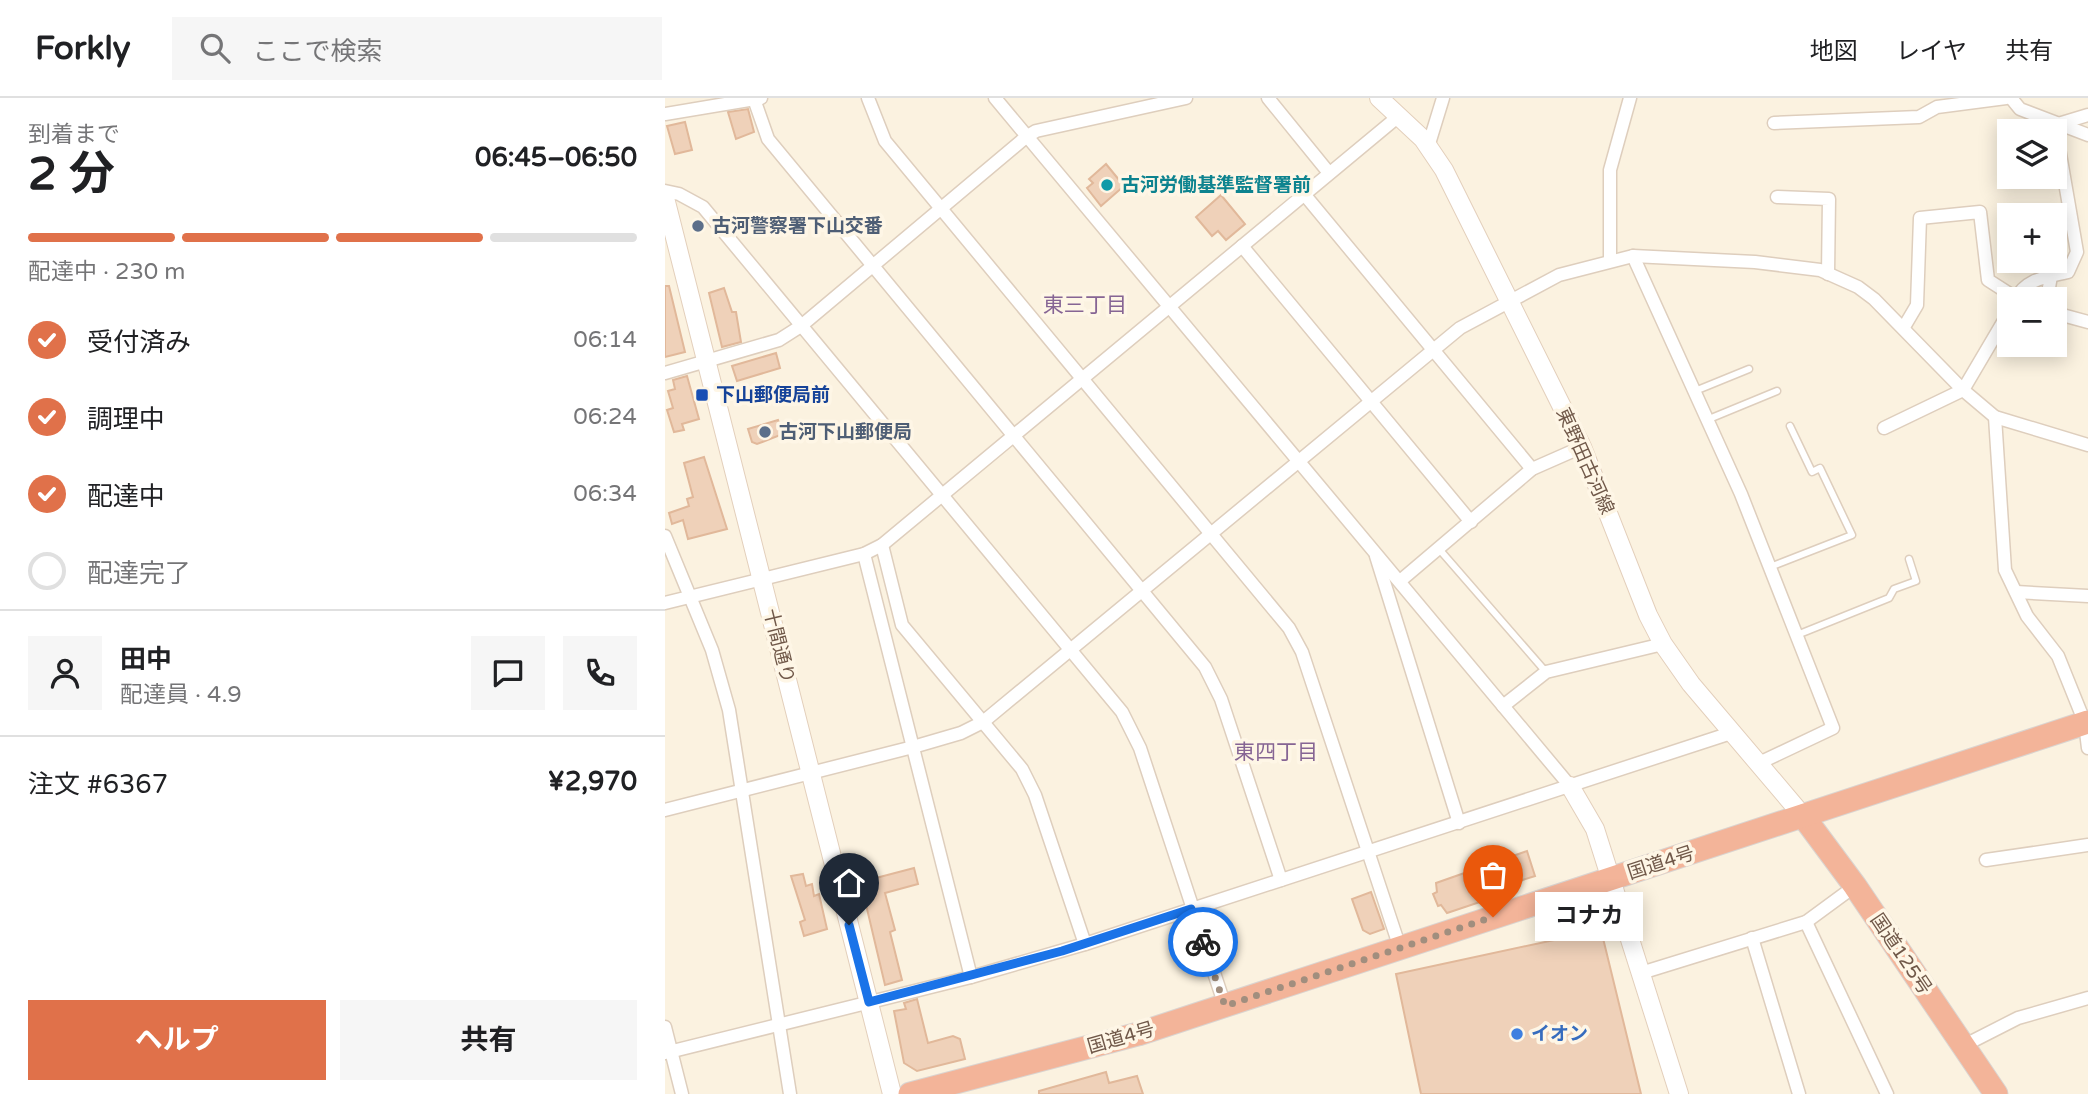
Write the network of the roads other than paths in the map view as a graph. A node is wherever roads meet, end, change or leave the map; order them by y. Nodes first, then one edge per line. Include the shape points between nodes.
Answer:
1 (868, 98) edge
2 (995, 98) edge
3 (1186, 98) edge
4 (1268, 98) edge
5 (1379, 98) edge
6 (1443, 98) edge
7 (1630, 98) edge
8 (2008, 98) edge
9 (758, 99) edge
10 (1166, 100) edge
11 (665, 114) edge
12 (1400, 115) junction
13 (2088, 115) edge
14 (2041, 119) edge
15 (2067, 121) edge
16 (1774, 123) dead end
17 (2067, 129) edge
18 (2088, 135) edge
19 (1026, 137) junction
20 (1429, 147) junction
21 (1329, 173) junction
22 (2066, 189) edge
23 (665, 191) edge
24 (1304, 194) junction
25 (1777, 197) dead end
26 (665, 198) edge
27 (941, 208) junction
28 (1242, 246) junction
29 (1633, 256) junction
30 (1610, 259) junction
31 (872, 266) junction
32 (1828, 274) junction
33 (2052, 276) junction
34 (1998, 287) edge
35 (2024, 287) edge
36 (2050, 287) edge
37 (1510, 301) junction
38 (1169, 306) junction
39 (2067, 316) edge
40 (2088, 322) edge
41 (801, 326) junction
42 (1904, 327) junction
43 (1997, 332) edge
44 (1434, 350) junction
45 (706, 362) junction
46 (1749, 369) dead end
47 (665, 373) edge
48 (1082, 377) junction
49 (1963, 390) junction
50 (1695, 391) junction
51 (1777, 391) dead end
52 (1370, 400) junction
53 (1996, 417) junction
54 (1709, 419) junction
55 (1790, 426) dead end
56 (1884, 428) dead end
57 (1014, 436) junction
58 (2088, 445) edge
59 (1582, 447) junction
60 (1299, 460) junction
61 (1532, 469) junction
62 (942, 495) junction
63 (1471, 522) junction
64 (1211, 533) junction
65 (665, 536) edge
66 (882, 545) junction
67 (1439, 549) junction
68 (1375, 552) junction
69 (864, 554) junction
70 (1909, 559) dead end
71 (1770, 567) junction
72 (762, 578) junction
73 (1400, 581) junction
74 (1141, 590) junction
75 (2016, 592) junction
76 (2088, 596) edge
77 (691, 597) junction
78 (665, 603) edge
79 (1797, 635) junction
80 (1663, 644) junction
81 (1070, 650) junction
82 (1546, 672) junction
83 (1503, 706) junction
84 (983, 722) junction
85 (2087, 723) edge
86 (1731, 733) junction
87 (913, 747) junction
88 (2088, 748) edge
89 (1757, 764) junction
90 (812, 773) junction
91 (1570, 786) junction
92 (742, 790) junction
93 (665, 810) edge
94 (1803, 816) junction
95 (1459, 823) junction
96 (2088, 845) edge
97 (1368, 851) junction
98 (1986, 860) dead end
99 (1612, 878) junction
100 (1280, 880) junction
101 (1855, 886) junction
102 (1191, 909) junction
103 (1806, 922) junction
104 (1752, 938) junction
105 (1085, 944) junction
106 (1400, 948) junction
107 (1641, 973) junction
108 (971, 977) junction
109 (2088, 998) edge
110 (869, 1002) junction
111 (1225, 1006) junction
112 (779, 1025) junction
113 (665, 1027) edge
114 (1963, 1046) junction
115 (668, 1053) edge
116 (683, 1094) edge
117 (790, 1094) edge
118 (892, 1094) edge
119 (910, 1094) edge
120 (1679, 1094) edge
121 (1799, 1094) edge
122 (1887, 1094) edge
123 (1996, 1094) edge

1 - 27 street via 885,141
2 - 19 street
3 - 10 street
4 - 21 street
5 - 12 street, 東野田古河線
6 - 20 street
7 - 30 street via 1610,170
8 - 14 street via 2020,110
8 - 16 street via 1937,107 1919,117
9 - 11 street
9 - 31 street via 768,139
10 - 19 street
12 - 20 street, 東野田古河線
12 - 21 street
13 - 15 street
17 - 18 street
19 - 27 street
19 - 38 street
20 - 37 street, 東野田古河線
21 - 24 street
22 - 33 street via 2077,252 2069,272
23 - 41 street via 703,207
24 - 28 street
24 - 44 street
25 - 32 street via 1829,199
26 - 45 street, 十間通り
27 - 31 street
27 - 48 street
28 - 38 street
28 - 52 street
29 - 30 street
29 - 32 street via 1768,264
29 - 50 street
30 - 37 street via 1559,275
31 - 41 street
31 - 57 street
32 - 42 street via 1858,287
33 - 35 street
33 - 36 street
34 - 42 street via 1988,280 1980,212 1920,218 1917,305
37 - 44 street via 1460,328
37 - 59 street, 東野田古河線
38 - 48 street
38 - 60 street
39 - 40 street
41 - 45 street via 779,340
41 - 62 street
42 - 49 street
43 - 49 street
44 - 52 street
44 - 61 street
45 - 47 street
45 - 72 street, 十間通り
46 - 50 lane
48 - 57 street
48 - 64 street
49 - 53 street
49 - 56 street
50 - 54 street
51 - 54 lane
52 - 60 street
52 - 63 street
53 - 58 street
53 - 75 street via 2005,570
54 - 71 street
55 - 71 lane via 1812,471 1820,468 1852,535
57 - 62 street
57 - 74 street
59 - 61 street
59 - 80 street, 東野田古河線
60 - 64 street
60 - 68 street
61 - 63 street
62 - 66 street
62 - 81 street
63 - 67 street
64 - 74 street
64 - 97 street via 1295,639
65 - 77 street
66 - 69 street
66 - 84 street via 902,625
67 - 73 street
67 - 82 lane
68 - 73 street
68 - 95 street
69 - 72 street
69 - 87 street
70 - 79 lane via 1916,580 1894,589 1889,598
71 - 79 street
72 - 77 street
72 - 90 street, 十間通り
73 - 83 street
74 - 81 street
74 - 100 street via 1214,682
75 - 76 street
75 - 85 street via 2027,616 2059,656
77 - 78 street
77 - 92 street via 720,678
79 - 89 street via 1833,728
80 - 82 street
80 - 86 street, 東野田古河線
81 - 84 street
81 - 102 street via 1122,712 1140,748
82 - 83 street
83 - 91 street
84 - 87 street
84 - 105 street via 1022,769 1035,795
85 - 88 street
85 - 94 highway, 国道4号
86 - 89 street, 東野田古河線
86 - 91 street
87 - 90 street
87 - 108 street
89 - 94 street, 東野田古河線
90 - 92 street
90 - 110 street, 十間通り
91 - 95 street
91 - 99 street via 1588,813
92 - 93 street
92 - 112 street
94 - 99 highway, 国道4号
94 - 101 highway, 国道125号
95 - 97 street
96 - 98 street
97 - 100 street
97 - 106 street
99 - 106 highway, 国道4号
99 - 107 street
100 - 102 street
101 - 103 street
101 - 114 highway, 国道125号
102 - 105 street
102 - 111 street
103 - 104 street
103 - 122 street
104 - 107 street
104 - 121 street
105 - 108 street
106 - 111 highway, 国道4号
107 - 120 street
108 - 110 street
109 - 114 street via 2018,1018
110 - 112 street
110 - 118 street, 十間通り
111 - 119 highway, 国道4号 via 1055,1058
112 - 115 street
112 - 117 street
113 - 115 street
114 - 123 highway, 国道125号
115 - 116 street

